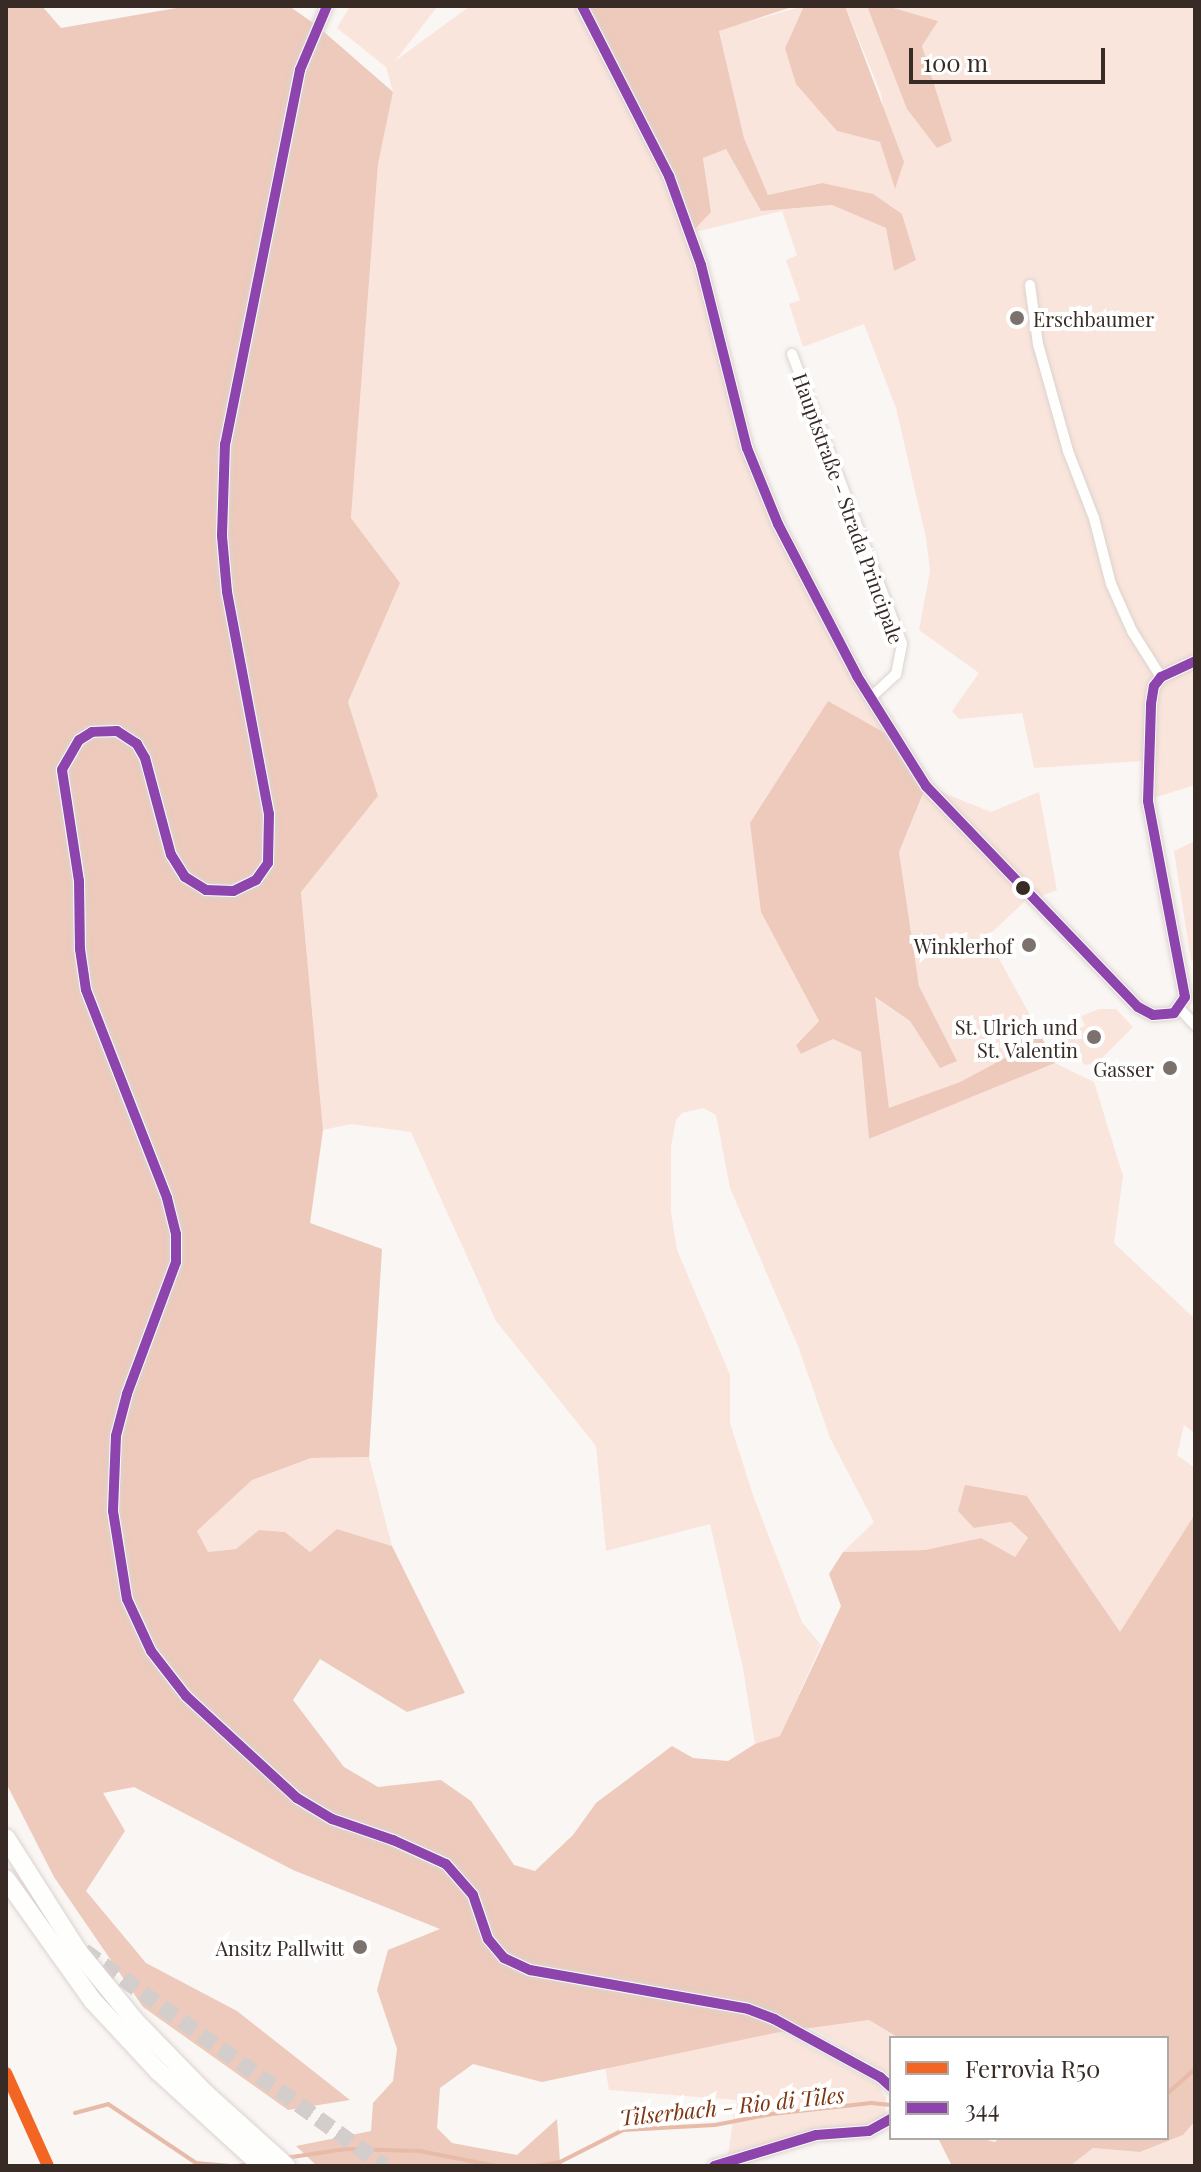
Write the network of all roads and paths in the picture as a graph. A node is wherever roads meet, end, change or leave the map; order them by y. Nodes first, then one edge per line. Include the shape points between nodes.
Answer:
1 (327, 6) edge
2 (582, 6) edge
3 (1030, 285) dead end
4 (792, 354) dead end
5 (1195, 661) edge
6 (1161, 677) junction
7 (870, 698) junction
8 (1180, 1009) junction
9 (1195, 1025) edge
10 (6, 1838) edge
11 (6, 1879) edge
12 (889, 2085) edge
13 (889, 2120) edge
14 (262, 2166) edge
15 (286, 2166) edge
16 (714, 2166) edge

1 - 12 street via 300,70 225,444 222,536 227,592 269,814 268,863 256,880 233,891 206,890 185,877 164,836 145,758 137,744 117,731 92,732 79,740 62,770 79,881 86,990 167,1198 176,1234 176,1262 116,1436 113,1511 127,1599 164,1669 186,1696 297,1798 332,1819 446,1864 466,1885 488,1939 504,1958 530,1970 748,2009
2 - 7 street via 669,176 691,233 737,418 773,511
3 - 6 street via 1038,344 1111,584
4 - 7 street, Hauptstraße - Strada Principale via 902,644 896,674
5 - 6 street
6 - 8 street via 1151,704 1147,785 1184,984
7 - 8 street via 926,786 1138,1007 1160,1016
8 - 9 street
10 - 15 highway via 70,1939 127,2012
11 - 14 highway via 93,2001 158,2071
13 - 16 street via 869,2131 816,2135

